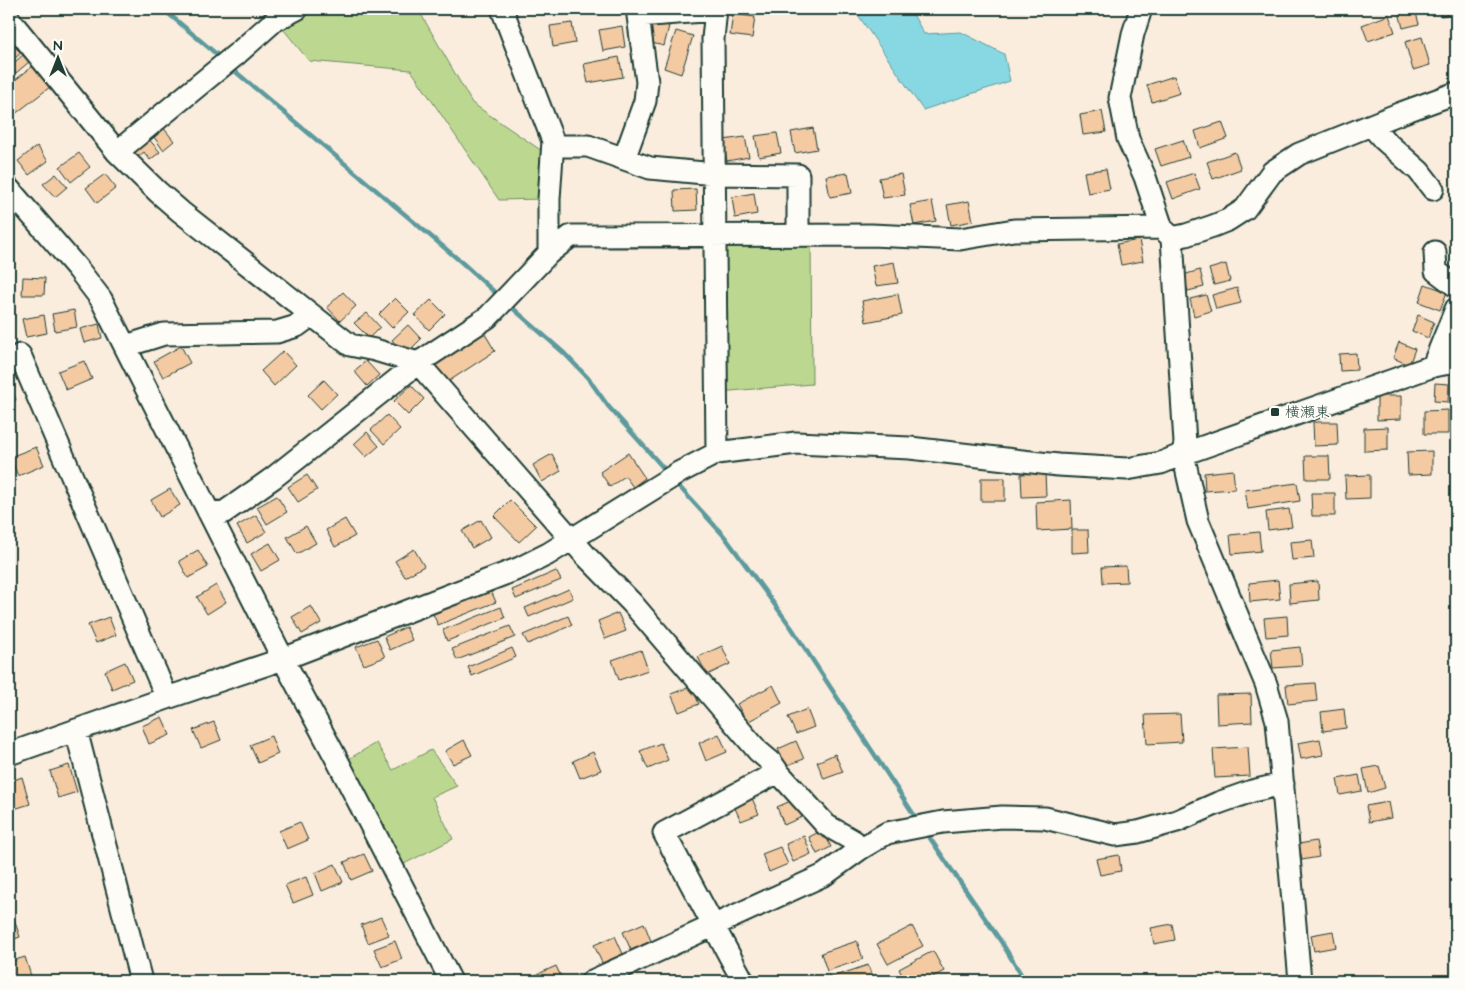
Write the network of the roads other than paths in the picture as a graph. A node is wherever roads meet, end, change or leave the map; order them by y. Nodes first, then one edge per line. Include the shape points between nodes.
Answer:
1 (297, 9) edge
2 (502, 9) edge
3 (716, 9) edge
4 (1140, 9) edge
5 (9, 19) edge
6 (1456, 93) edge
7 (1371, 125) junction
8 (553, 146) junction
9 (117, 152) junction
10 (624, 158) junction
11 (715, 174) junction
12 (9, 189) edge
13 (1433, 189) dead end
14 (1167, 233) junction
15 (798, 235) junction
16 (715, 236) junction
17 (1434, 252) dead end
18 (549, 253) junction
19 (1456, 286) edge
20 (1456, 309) edge
21 (312, 316) junction
22 (126, 346) junction
23 (20, 354) dead end
24 (418, 362) junction
25 (1456, 362) edge
26 (1433, 366) junction
27 (717, 453) junction
28 (1183, 454) junction
29 (208, 511) junction
30 (572, 539) junction
31 (283, 659) junction
32 (167, 698) junction
33 (76, 730) junction
34 (9, 754) edge
35 (778, 772) junction
36 (1284, 784) junction
37 (860, 849) junction
38 (713, 927) junction
39 (142, 981) edge
40 (451, 981) edge
41 (592, 981) edge
42 (743, 981) edge
43 (1300, 981) edge

1 - 9 street via 274,21
2 - 8 street
3 - 10 street via 638,16 647,82 645,101
3 - 11 street via 713,32
4 - 14 street via 1120,98 1128,139
5 - 9 street
6 - 7 street
7 - 13 street via 1420,170
7 - 14 street via 1299,154 1272,172 1245,209 1228,220 1186,235
8 - 10 street via 588,146
8 - 18 street
9 - 21 street via 181,212
10 - 11 street via 650,168
11 - 15 street via 798,175
11 - 16 street
12 - 22 street via 78,269 101,300
14 - 15 street via 1014,230 960,239
14 - 28 street via 1185,443
15 - 16 street
16 - 18 street via 571,236
16 - 27 street
17 - 19 street via 1436,271
18 - 24 street via 488,317
20 - 26 street
21 - 22 street via 297,326 277,332 164,334
21 - 24 street via 350,345
22 - 29 street
23 - 32 street
24 - 29 street via 273,478 223,513
24 - 30 street
25 - 26 street
26 - 28 street
27 - 28 street via 796,443 910,448 1058,465 1127,469 1161,463
27 - 30 street
28 - 36 street via 1198,521 1266,684 1277,721
29 - 31 street
30 - 31 street via 520,568
30 - 35 street via 632,603
31 - 32 street
31 - 40 street
32 - 33 street
33 - 34 street
33 - 39 street
35 - 37 street via 826,825 854,841
35 - 38 street via 664,833
36 - 37 street via 1252,791 1176,821 1138,832 1115,835 1045,818 1002,817 932,824 887,833
36 - 43 street
37 - 38 street via 824,875
38 - 41 street
38 - 42 street

